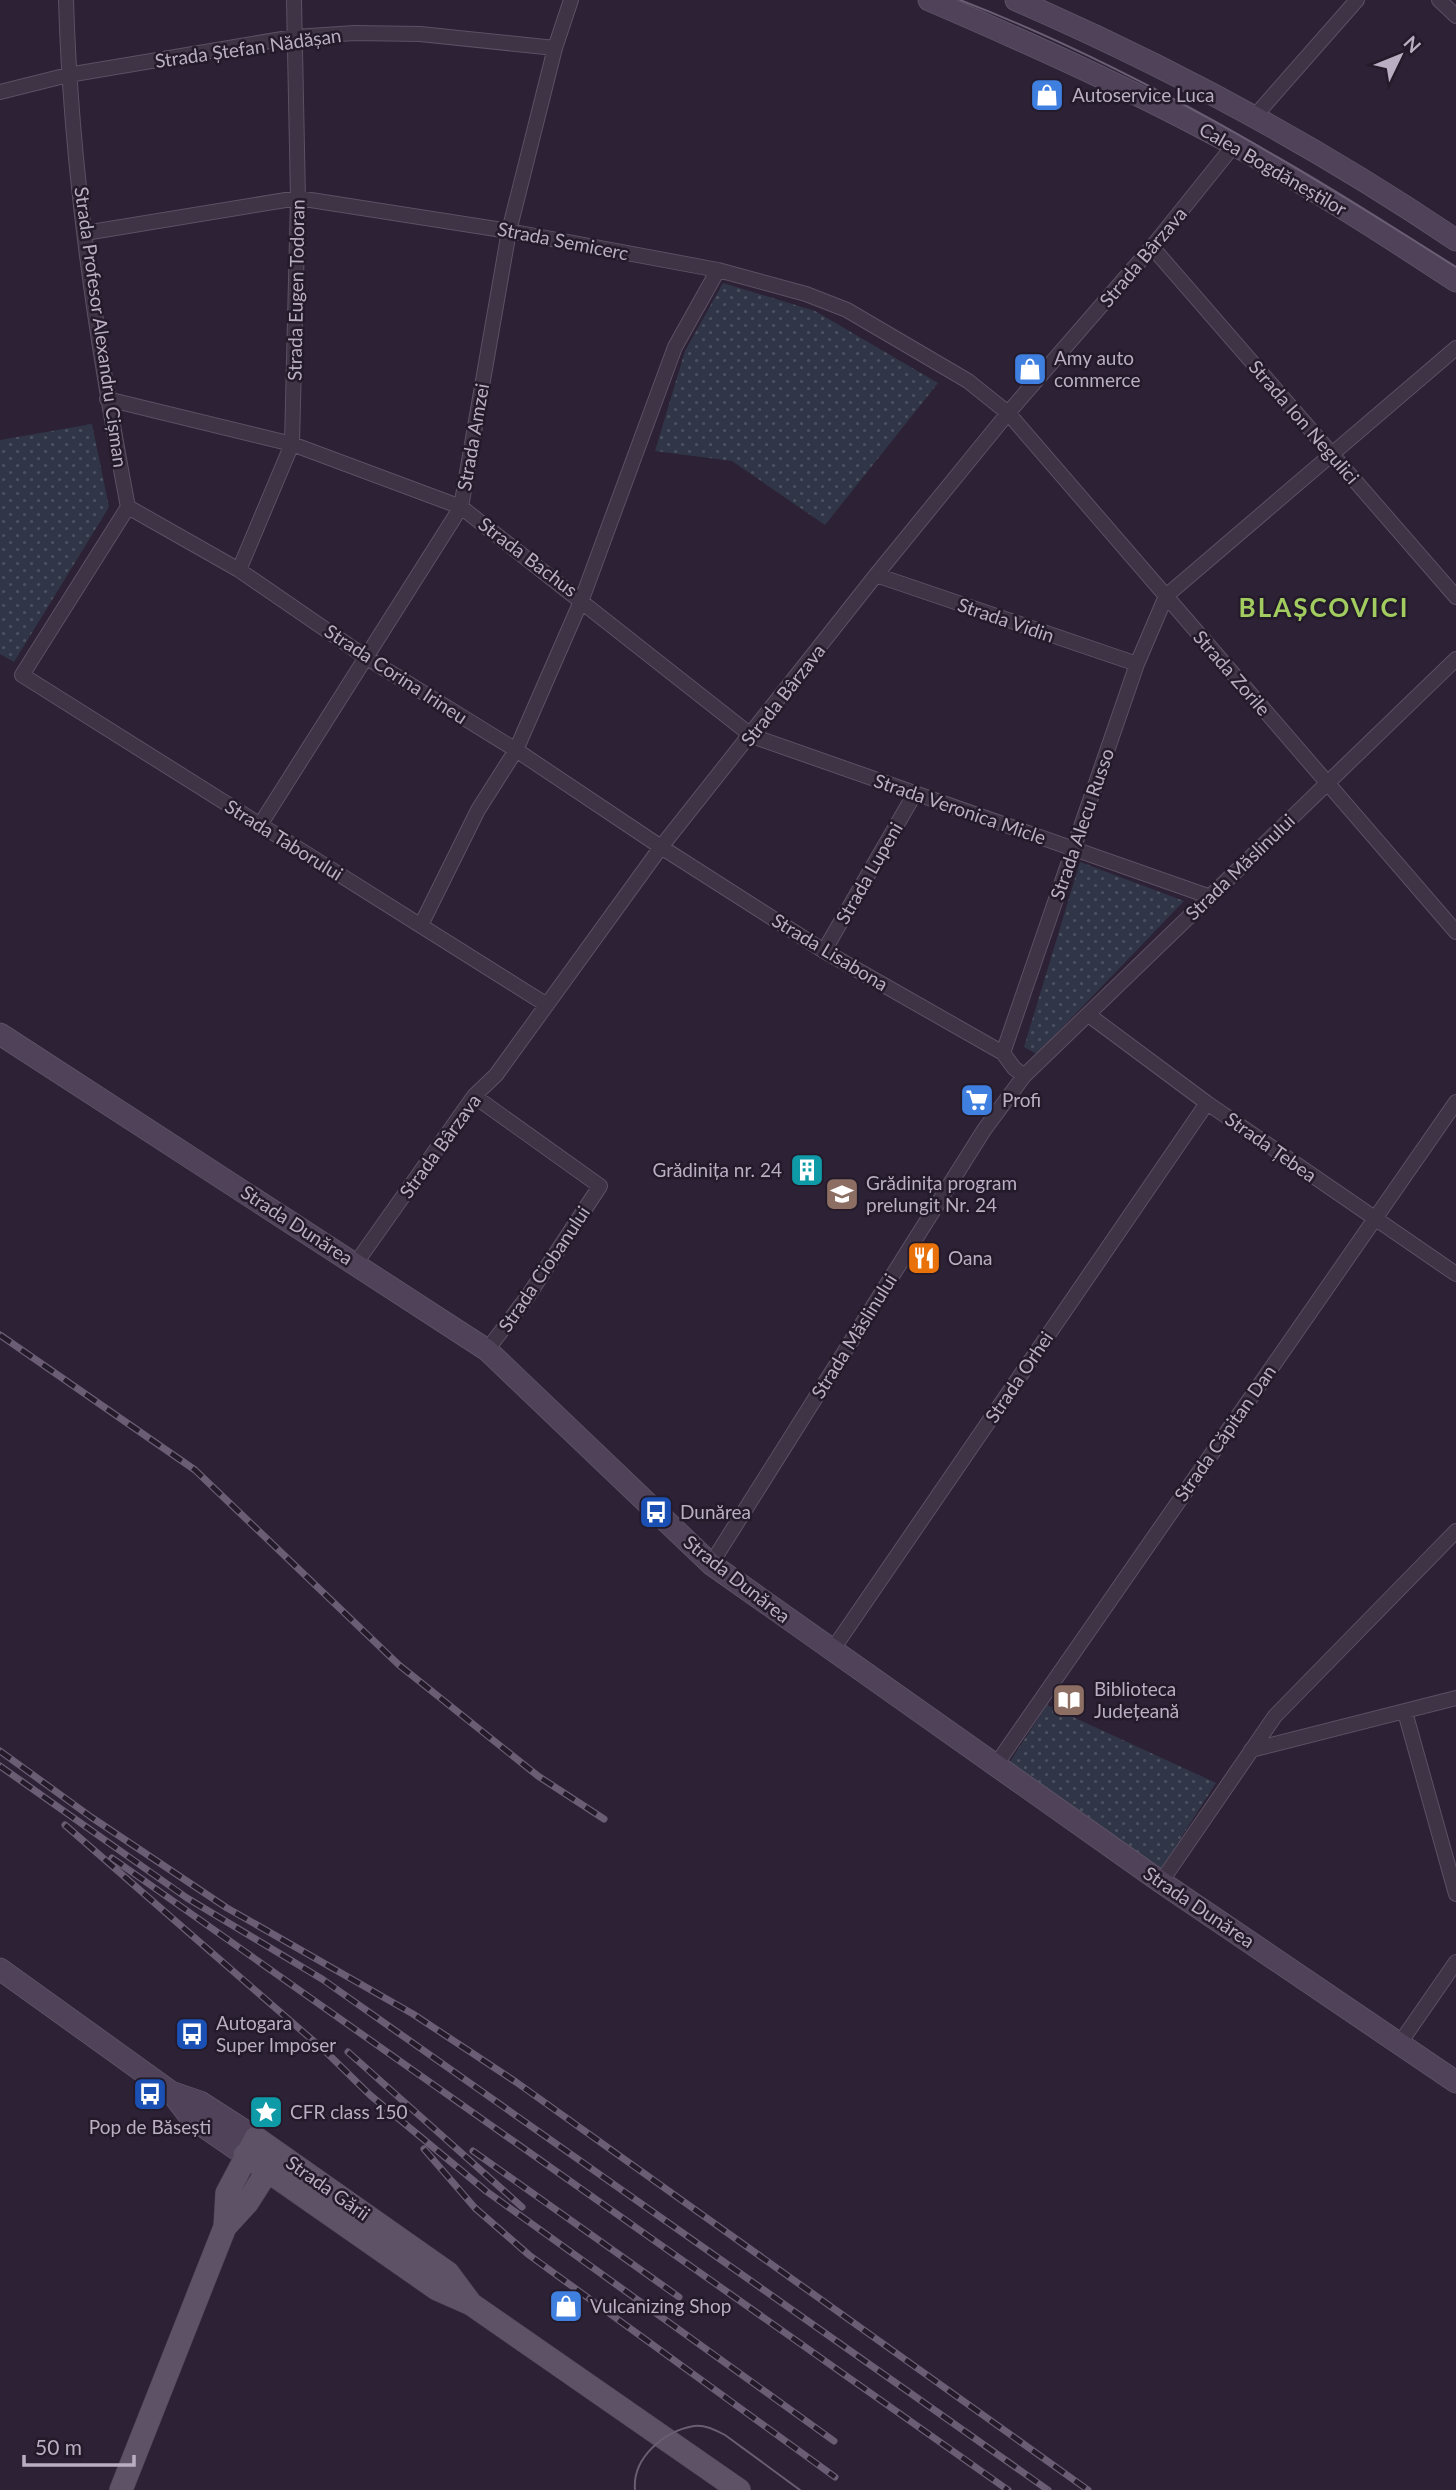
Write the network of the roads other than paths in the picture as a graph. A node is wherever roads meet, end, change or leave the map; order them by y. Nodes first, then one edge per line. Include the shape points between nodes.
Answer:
1 (66, 0) edge
2 (294, 0) edge
3 (571, 0) edge
4 (929, 0) edge
5 (1016, 0) edge
6 (1357, 0) edge
7 (1439, 0) edge
8 (1456, 16) edge
9 (295, 37) junction
10 (555, 48) junction
11 (68, 75) junction
12 (0, 92) edge
13 (1255, 116) junction
14 (1234, 145) junction
15 (298, 198) junction
16 (509, 230) junction
17 (85, 233) junction
18 (1456, 240) edge
19 (1152, 247) junction
20 (718, 270) junction
21 (1456, 281) edge
22 (1456, 348) edge
23 (107, 399) junction
24 (1009, 413) junction
25 (292, 444) junction
26 (1331, 453) junction
27 (128, 506) junction
28 (461, 507) junction
29 (239, 570) junction
30 (876, 575) junction
31 (1166, 596) junction
32 (1456, 597) edge
33 (582, 599) junction
34 (367, 658) junction
35 (1456, 659) edge
36 (1137, 664) junction
37 (752, 736) junction
38 (516, 750) junction
39 (1327, 783) junction
40 (914, 795) junction
41 (260, 825) junction
42 (661, 847) junction
43 (1074, 848) junction
44 (1208, 896) junction
45 (421, 925) junction
46 (1456, 932) edge
47 (824, 951) junction
48 (547, 1006) junction
49 (1090, 1016) junction
50 (0, 1034) edge
51 (1003, 1053) junction
52 (1024, 1076) junction
53 (474, 1096) junction
54 (1207, 1102) junction
55 (1456, 1102) edge
56 (1374, 1218) junction
57 (356, 1264) junction
58 (1456, 1274) edge
59 (487, 1350) junction
60 (1456, 1531) edge
61 (711, 1564) junction
62 (831, 1652) junction
63 (1456, 1698) edge
64 (1405, 1712) junction
65 (1251, 1750) junction
66 (995, 1766) junction
67 (1161, 1882) junction
68 (1456, 1894) edge
69 (1456, 1962) edge
70 (0, 1969) edge
71 (1400, 2043) junction
72 (1456, 2082) edge
73 (251, 2147) junction
74 (273, 2162) junction
75 (225, 2227) junction
76 (121, 2490) edge
77 (739, 2490) edge

1 - 11 street, Strada Profesor Alexandru Cișman
2 - 9 street, Strada Eugen Todoran
3 - 10 street, Strada Amzei
4 - 14 street, Calea Bogdăneștilor via 1053,53
5 - 13 street, Calea Bogdăneștilor
6 - 13 street
7 - 8 street
9 - 10 street, Strada Ștefan Nădășan via 420,34
9 - 11 street, Strada Ștefan Nădășan
9 - 15 street, Strada Eugen Todoran
10 - 16 street, Strada Amzei
11 - 12 street, Strada Ștefan Nădășan
11 - 17 street, Strada Profesor Alexandru Cișman
13 - 18 street, Calea Bogdăneștilor
14 - 19 street, Strada Bârzava
14 - 21 street, Calea Bogdăneștilor
15 - 16 street, Strada Semicerc
15 - 17 street, Strada Semicerc
15 - 25 street, Strada Eugen Todoran
16 - 20 street, Strada Semicerc
16 - 28 street, Strada Amzei
17 - 23 street, Strada Profesor Alexandru Cișman
19 - 24 street, Strada Bârzava
19 - 26 street, Strada Ion Negulici
20 - 24 street, Strada Semicerc via 847,310 958,375
20 - 33 street via 675,347
22 - 26 street
23 - 25 street, Strada Bachus
23 - 27 street, Strada Profesor Alexandru Cișman
24 - 30 street, Strada Bârzava
24 - 31 street, Strada Zorile
25 - 28 street, Strada Bachus
25 - 29 street, Strada Eugen Todoran
26 - 31 street
26 - 32 street, Strada Ion Negulici
27 - 29 street, Strada Corina Irineu
27 - 41 street, Strada Taborului via 22,675
28 - 33 street, Strada Bachus
28 - 34 street, Strada Amzei
29 - 34 street, Strada Corina Irineu
30 - 36 street, Strada Vidin
30 - 37 street, Strada Bârzava
31 - 36 street, Strada Alecu Russo
31 - 39 street, Strada Zorile
33 - 37 street, Strada Bachus
33 - 38 street
34 - 38 street, Strada Corina Irineu
34 - 41 street, Strada Amzei
35 - 39 street, Strada Măslinului
36 - 43 street, Strada Alecu Russo
37 - 40 street, Strada Veronica Micle
37 - 42 street, Strada Bârzava
38 - 42 street, Strada Corina Irineu
38 - 45 street via 478,810
39 - 44 street, Strada Măslinului
39 - 46 street, Strada Zorile
40 - 43 street, Strada Veronica Micle
40 - 47 street, Strada Lupeni
41 - 45 street, Strada Taborului
42 - 47 street, Strada Lisabona
42 - 48 street, Strada Bârzava
43 - 44 street, Strada Veronica Micle
43 - 51 street, Strada Alecu Russo
44 - 49 street, Strada Măslinului
45 - 48 street, Strada Taborului
47 - 51 street, Strada Lisabona
48 - 53 street, Strada Bârzava via 496,1075
49 - 52 street, Strada Măslinului
49 - 54 street, Strada Țebea
50 - 57 street, Strada Dunărea
51 - 52 street
52 - 61 street, Strada Măslinului via 984,1130
53 - 57 street, Strada Bârzava
53 - 59 street, Strada Ciobanului via 600,1186
54 - 56 street, Strada Țebea
54 - 62 street, Strada Orhei
55 - 56 street, Strada Căpitan Dan
56 - 58 street, Strada Țebea
56 - 66 street, Strada Căpitan Dan
57 - 59 street, Strada Dunărea
59 - 61 street, Strada Dunărea
60 - 65 street via 1275,1716
61 - 62 street, Strada Dunărea
62 - 66 street, Strada Dunărea
63 - 64 street
64 - 65 street
64 - 68 street
65 - 67 street
66 - 67 street, Strada Dunărea
67 - 71 street, Strada Dunărea
69 - 71 street
70 - 73 street, Strada Gării via 171,2092 200,2102
71 - 72 street, Strada Dunărea
73 - 74 main road, Strada Gării
73 - 75 main road via 228,2193
74 - 75 main road
74 - 77 main road, Strada Gării via 438,2288 471,2304
75 - 76 main road

